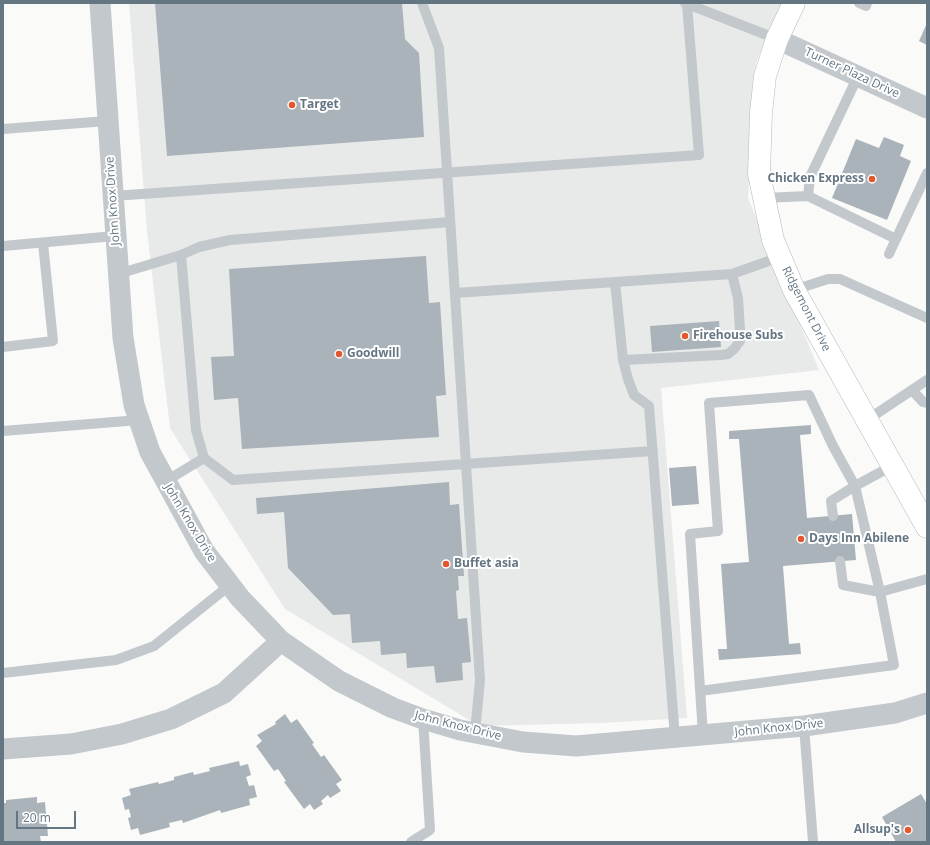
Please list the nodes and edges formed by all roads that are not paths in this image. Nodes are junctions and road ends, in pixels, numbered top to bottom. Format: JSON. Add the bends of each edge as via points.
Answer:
{"nodes":[{"id":1,"x":100,"y":3,"type":"edge"},
{"id":2,"x":422,"y":3,"type":"edge"},
{"id":3,"x":794,"y":3,"type":"edge"},
{"id":4,"x":859,"y":3,"type":"edge"},
{"id":5,"x":867,"y":3,"type":"edge"},
{"id":6,"x":686,"y":4,"type":"edge"},
{"id":7,"x":777,"y":39,"type":"junction"},
{"id":8,"x":858,"y":76,"type":"junction"},
{"id":9,"x":927,"y":108,"type":"edge"},
{"id":10,"x":107,"y":121,"type":"junction"},
{"id":11,"x":3,"y":129,"type":"edge"},
{"id":12,"x":927,"y":173,"type":"edge"},
{"id":13,"x":447,"y":174,"type":"junction"},
{"id":14,"x":112,"y":196,"type":"junction"},
{"id":15,"x":808,"y":196,"type":"junction"},
{"id":16,"x":764,"y":198,"type":"junction"},
{"id":17,"x":450,"y":222,"type":"junction"},
{"id":18,"x":115,"y":236,"type":"junction"},
{"id":19,"x":896,"y":239,"type":"junction"},
{"id":20,"x":43,"y":243,"type":"junction"},
{"id":21,"x":3,"y":246,"type":"edge"},
{"id":22,"x":889,"y":254,"type":"dead end"},
{"id":23,"x":181,"y":255,"type":"junction"},
{"id":24,"x":780,"y":257,"type":"junction"},
{"id":25,"x":118,"y":274,"type":"junction"},
{"id":26,"x":732,"y":274,"type":"junction"},
{"id":27,"x":615,"y":282,"type":"junction"},
{"id":28,"x":794,"y":290,"type":"junction"},
{"id":29,"x":455,"y":293,"type":"junction"},
{"id":30,"x":927,"y":318,"type":"edge"},
{"id":31,"x":3,"y":347,"type":"edge"},
{"id":32,"x":623,"y":360,"type":"junction"},
{"id":33,"x":927,"y":380,"type":"edge"},
{"id":34,"x":912,"y":390,"type":"junction"},
{"id":35,"x":927,"y":403,"type":"edge"},
{"id":36,"x":139,"y":420,"type":"junction"},
{"id":37,"x":867,"y":420,"type":"junction"},
{"id":38,"x":3,"y":432,"type":"edge"},
{"id":39,"x":653,"y":451,"type":"junction"},
{"id":40,"x":204,"y":458,"type":"junction"},
{"id":41,"x":466,"y":464,"type":"junction"},
{"id":42,"x":892,"y":466,"type":"junction"},
{"id":43,"x":166,"y":481,"type":"junction"},
{"id":44,"x":855,"y":486,"type":"junction"},
{"id":45,"x":833,"y":516,"type":"dead end"},
{"id":46,"x":927,"y":527,"type":"edge"},
{"id":47,"x":840,"y":561,"type":"dead end"},
{"id":48,"x":927,"y":579,"type":"edge"},
{"id":49,"x":230,"y":585,"type":"junction"},
{"id":50,"x":880,"y":592,"type":"junction"},
{"id":51,"x":281,"y":641,"type":"junction"},
{"id":52,"x":3,"y":673,"type":"edge"},
{"id":53,"x":700,"y":691,"type":"junction"},
{"id":54,"x":927,"y":703,"type":"edge"},
{"id":55,"x":423,"y":719,"type":"junction"},
{"id":56,"x":804,"y":726,"type":"junction"},
{"id":57,"x":474,"y":732,"type":"junction"},
{"id":58,"x":703,"y":735,"type":"junction"},
{"id":59,"x":674,"y":738,"type":"junction"},
{"id":60,"x":3,"y":749,"type":"edge"},
{"id":61,"x":411,"y":842,"type":"edge"},
{"id":62,"x":813,"y":842,"type":"edge"}],
"edges":[{"from":1,"to":10,"type":"street","name":"John Knox Drive"},
{"from":2,"to":13,"type":"lane","via":[[439,48]]},
{"from":3,"to":7,"type":"street","name":"Ridgemont Drive"},
{"from":4,"to":5,"type":"lane","via":[[866,6]]},
{"from":6,"to":7,"type":"lane"},
{"from":6,"to":13,"type":"lane","via":[[700,155]]},
{"from":7,"to":8,"type":"street","name":"Turner Plaza Drive"},
{"from":7,"to":16,"type":"street","name":"Ridgemont Drive","via":[[764,76],[759,174]]},
{"from":8,"to":9,"type":"street","name":"Turner Plaza Drive"},
{"from":8,"to":15,"type":"lane","via":[[810,177]]},
{"from":10,"to":11,"type":"lane"},
{"from":10,"to":14,"type":"street","name":"John Knox Drive"},
{"from":12,"to":19,"type":"lane"},
{"from":13,"to":14,"type":"lane"},
{"from":13,"to":17,"type":"lane"},
{"from":14,"to":18,"type":"street","name":"John Knox Drive"},
{"from":15,"to":16,"type":"lane"},
{"from":15,"to":19,"type":"lane"},
{"from":16,"to":24,"type":"street","name":"Ridgemont Drive","via":[[773,240]]},
{"from":17,"to":23,"type":"lane","via":[[230,240],[199,247]]},
{"from":17,"to":29,"type":"lane"},
{"from":18,"to":20,"type":"lane"},
{"from":18,"to":25,"type":"street","name":"John Knox Drive"},
{"from":19,"to":22,"type":"lane"},
{"from":20,"to":21,"type":"lane"},
{"from":20,"to":31,"type":"lane","via":[[53,341]]},
{"from":23,"to":25,"type":"lane"},
{"from":23,"to":40,"type":"lane","via":[[196,430]]},
{"from":24,"to":26,"type":"lane"},
{"from":24,"to":28,"type":"street","name":"Ridgemont Drive"},
{"from":25,"to":36,"type":"street","name":"John Knox Drive","via":[[123,338],[134,405]]},
{"from":26,"to":27,"type":"lane"},
{"from":26,"to":32,"type":"lane","via":[[738,298],[740,341],[728,354]]},
{"from":27,"to":29,"type":"lane"},
{"from":27,"to":32,"type":"lane"},
{"from":28,"to":30,"type":"lane","via":[[828,279],[840,279]]},
{"from":28,"to":37,"type":"street","name":"Ridgemont Drive"},
{"from":29,"to":41,"type":"lane"},
{"from":32,"to":39,"type":"lane","via":[[634,395],[650,406]]},
{"from":33,"to":34,"type":"lane"},
{"from":34,"to":35,"type":"lane"},
{"from":34,"to":37,"type":"lane"},
{"from":36,"to":38,"type":"lane"},
{"from":36,"to":43,"type":"street","name":"John Knox Drive","via":[[150,452]]},
{"from":37,"to":42,"type":"street","name":"Ridgemont Drive"},
{"from":39,"to":41,"type":"lane"},
{"from":39,"to":59,"type":"lane"},
{"from":40,"to":41,"type":"lane","via":[[233,480]]},
{"from":40,"to":43,"type":"lane"},
{"from":41,"to":57,"type":"lane","via":[[480,680]]},
{"from":42,"to":44,"type":"lane"},
{"from":42,"to":46,"type":"street","name":"Ridgemont Drive"},
{"from":43,"to":49,"type":"street","name":"John Knox Drive","via":[[204,551]]},
{"from":44,"to":45,"type":"lane","via":[[831,501]]},
{"from":44,"to":50,"type":"lane"},
{"from":44,"to":53,"type":"lane","via":[[809,395],[709,403],[718,531],[690,534]]},
{"from":47,"to":50,"type":"lane","via":[[843,585]]},
{"from":48,"to":50,"type":"lane"},
{"from":49,"to":51,"type":"street","name":"John Knox Drive"},
{"from":49,"to":52,"type":"lane","via":[[154,646],[116,660]]},
{"from":50,"to":53,"type":"lane","via":[[894,665]]},
{"from":51,"to":55,"type":"street","name":"John Knox Drive","via":[[339,681],[392,708]]},
{"from":51,"to":60,"type":"street","via":[[224,693],[171,719],[122,734],[71,744]]},
{"from":53,"to":58,"type":"lane"},
{"from":54,"to":56,"type":"street","name":"John Knox Drive","via":[[894,713]]},
{"from":55,"to":57,"type":"street","name":"John Knox Drive"},
{"from":55,"to":61,"type":"lane","via":[[430,830]]},
{"from":56,"to":58,"type":"street","name":"John Knox Drive"},
{"from":56,"to":62,"type":"lane"},
{"from":57,"to":59,"type":"street","name":"John Knox Drive","via":[[523,742],[576,746]]},
{"from":58,"to":59,"type":"street","name":"John Knox Drive"}]}
